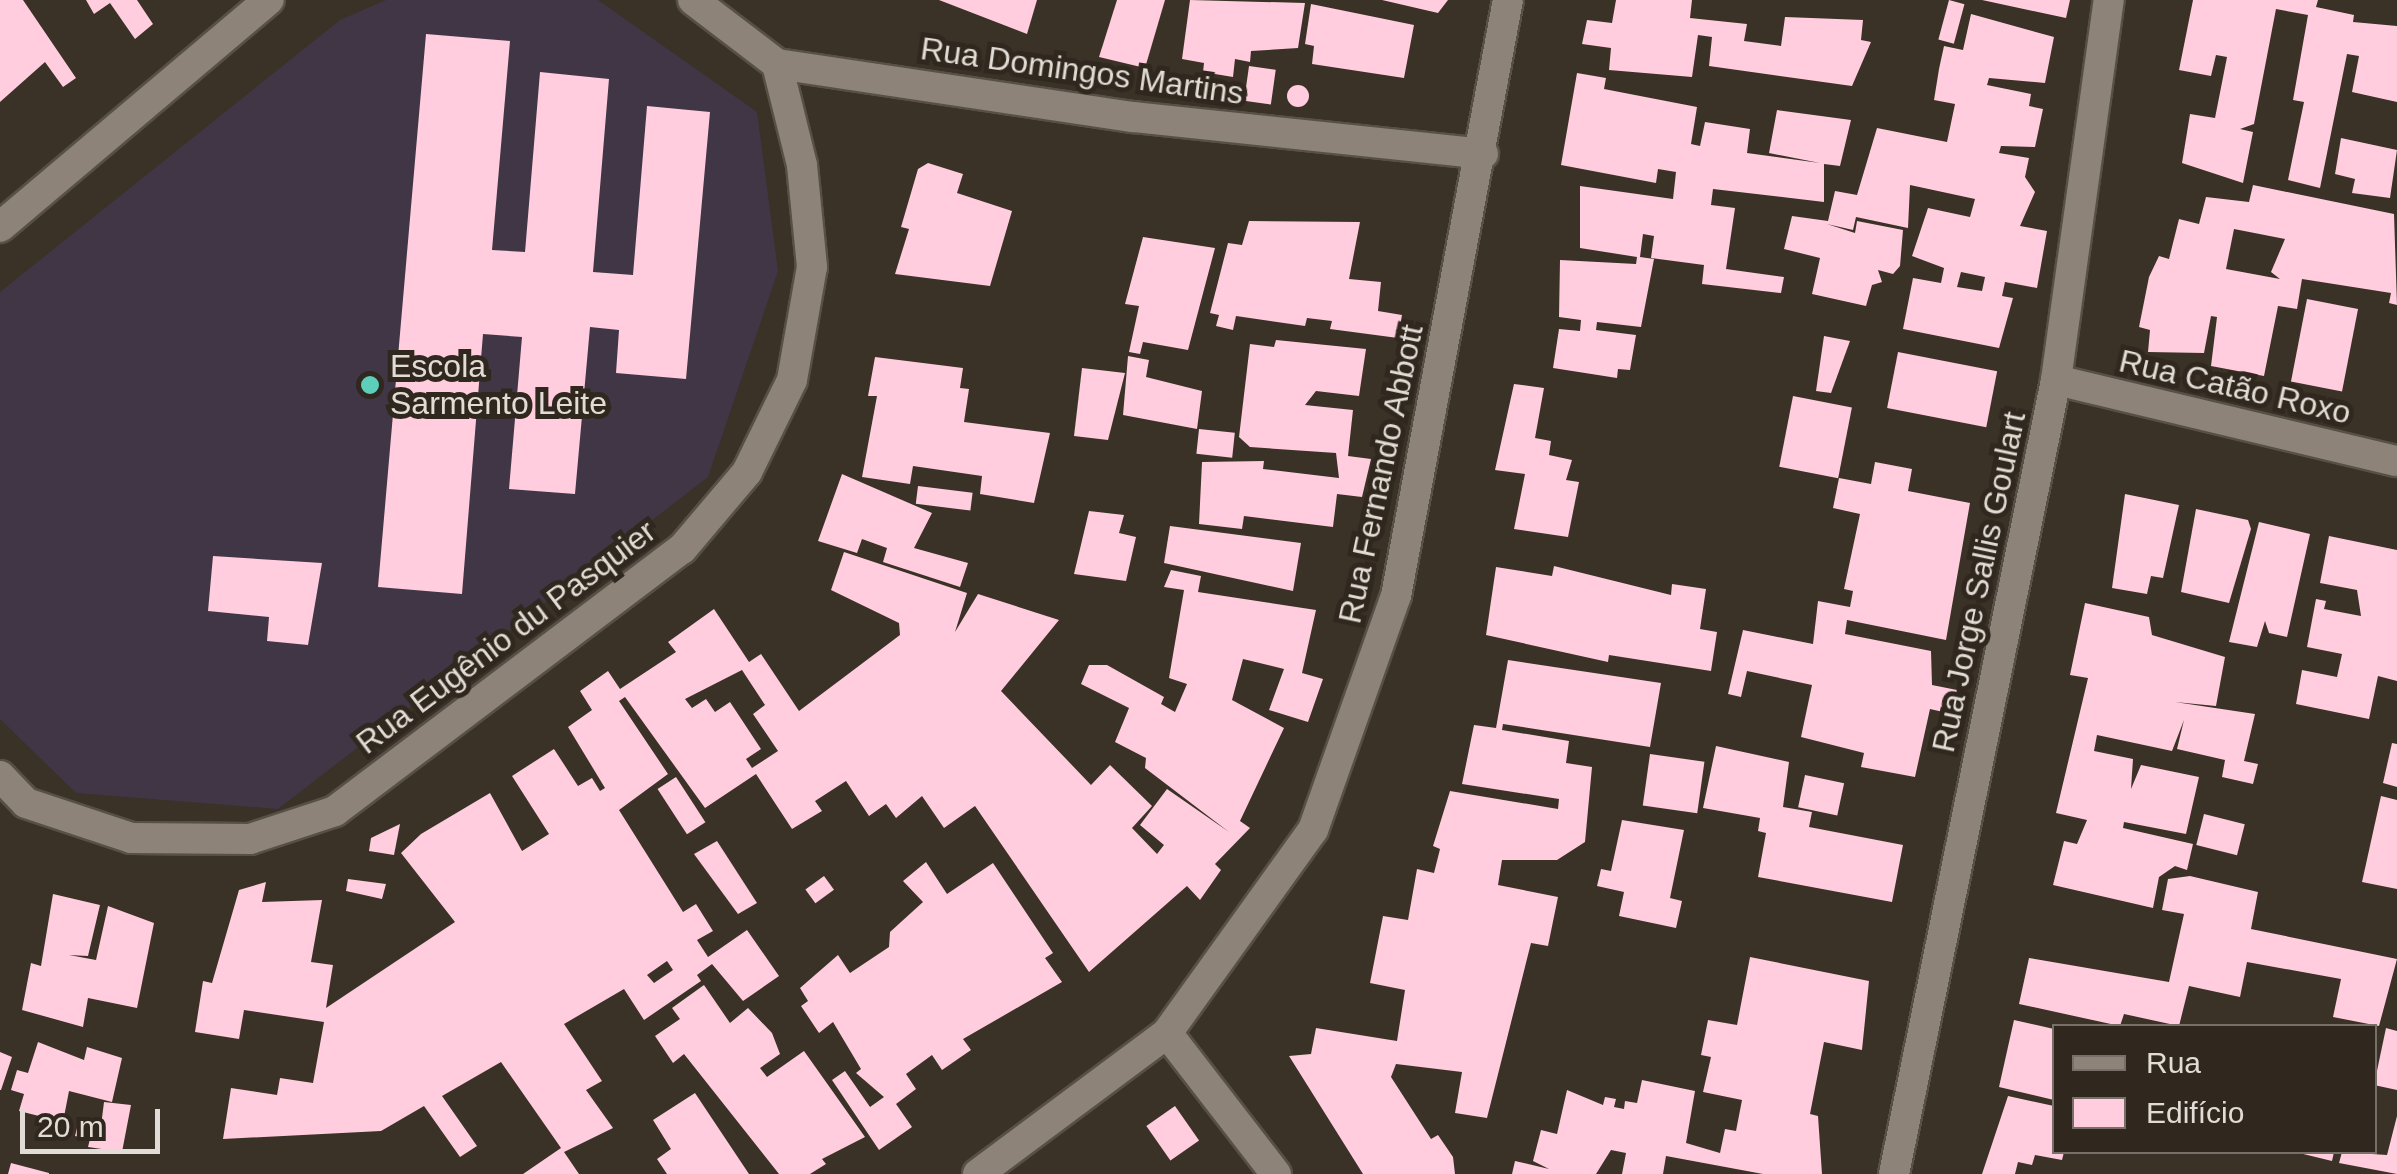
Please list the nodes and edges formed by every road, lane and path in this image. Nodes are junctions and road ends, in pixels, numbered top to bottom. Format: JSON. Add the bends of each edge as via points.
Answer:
{"nodes":[{"id":1,"x":269,"y":0,"type":"edge"},
{"id":2,"x":693,"y":0,"type":"edge"},
{"id":3,"x":1508,"y":0,"type":"edge"},
{"id":4,"x":2109,"y":0,"type":"edge"},
{"id":5,"x":777,"y":64,"type":"junction"},
{"id":6,"x":1482,"y":154,"type":"junction"},
{"id":7,"x":0,"y":226,"type":"edge"},
{"id":8,"x":2056,"y":380,"type":"junction"},
{"id":9,"x":2397,"y":461,"type":"edge"},
{"id":10,"x":0,"y":776,"type":"edge"},
{"id":11,"x":1167,"y":1033,"type":"junction"},
{"id":12,"x":978,"y":1174,"type":"edge"},
{"id":13,"x":1276,"y":1174,"type":"edge"},
{"id":14,"x":1894,"y":1174,"type":"edge"}],
"edges":[{"from":1,"to":7,"type":"street"},
{"from":2,"to":5,"type":"street","name":"Rua Domingos Martins"},
{"from":3,"to":6,"type":"street","name":"Rua Fernando Abbott"},
{"from":4,"to":8,"type":"street","name":"Rua Jorge Sallis Goulart"},
{"from":5,"to":6,"type":"street","name":"Rua Domingos Martins","via":[[1132,117]]},
{"from":5,"to":10,"type":"street","name":"Rua Eugênio du Pasquier","via":[[802,164],[812,267],[792,380],[747,472],[682,549],[335,810],[250,838],[131,838],[26,802]]},
{"from":6,"to":11,"type":"street","name":"Rua Fernando Abbott","via":[[1396,596],[1320,812]]},
{"from":8,"to":9,"type":"street","name":"Rua Catão Roxo"},
{"from":8,"to":14,"type":"street","name":"Rua Jorge Sallis Goulart"},
{"from":11,"to":12,"type":"street","name":"Rua Fernando Abbott"},
{"from":11,"to":13,"type":"street"}]}
